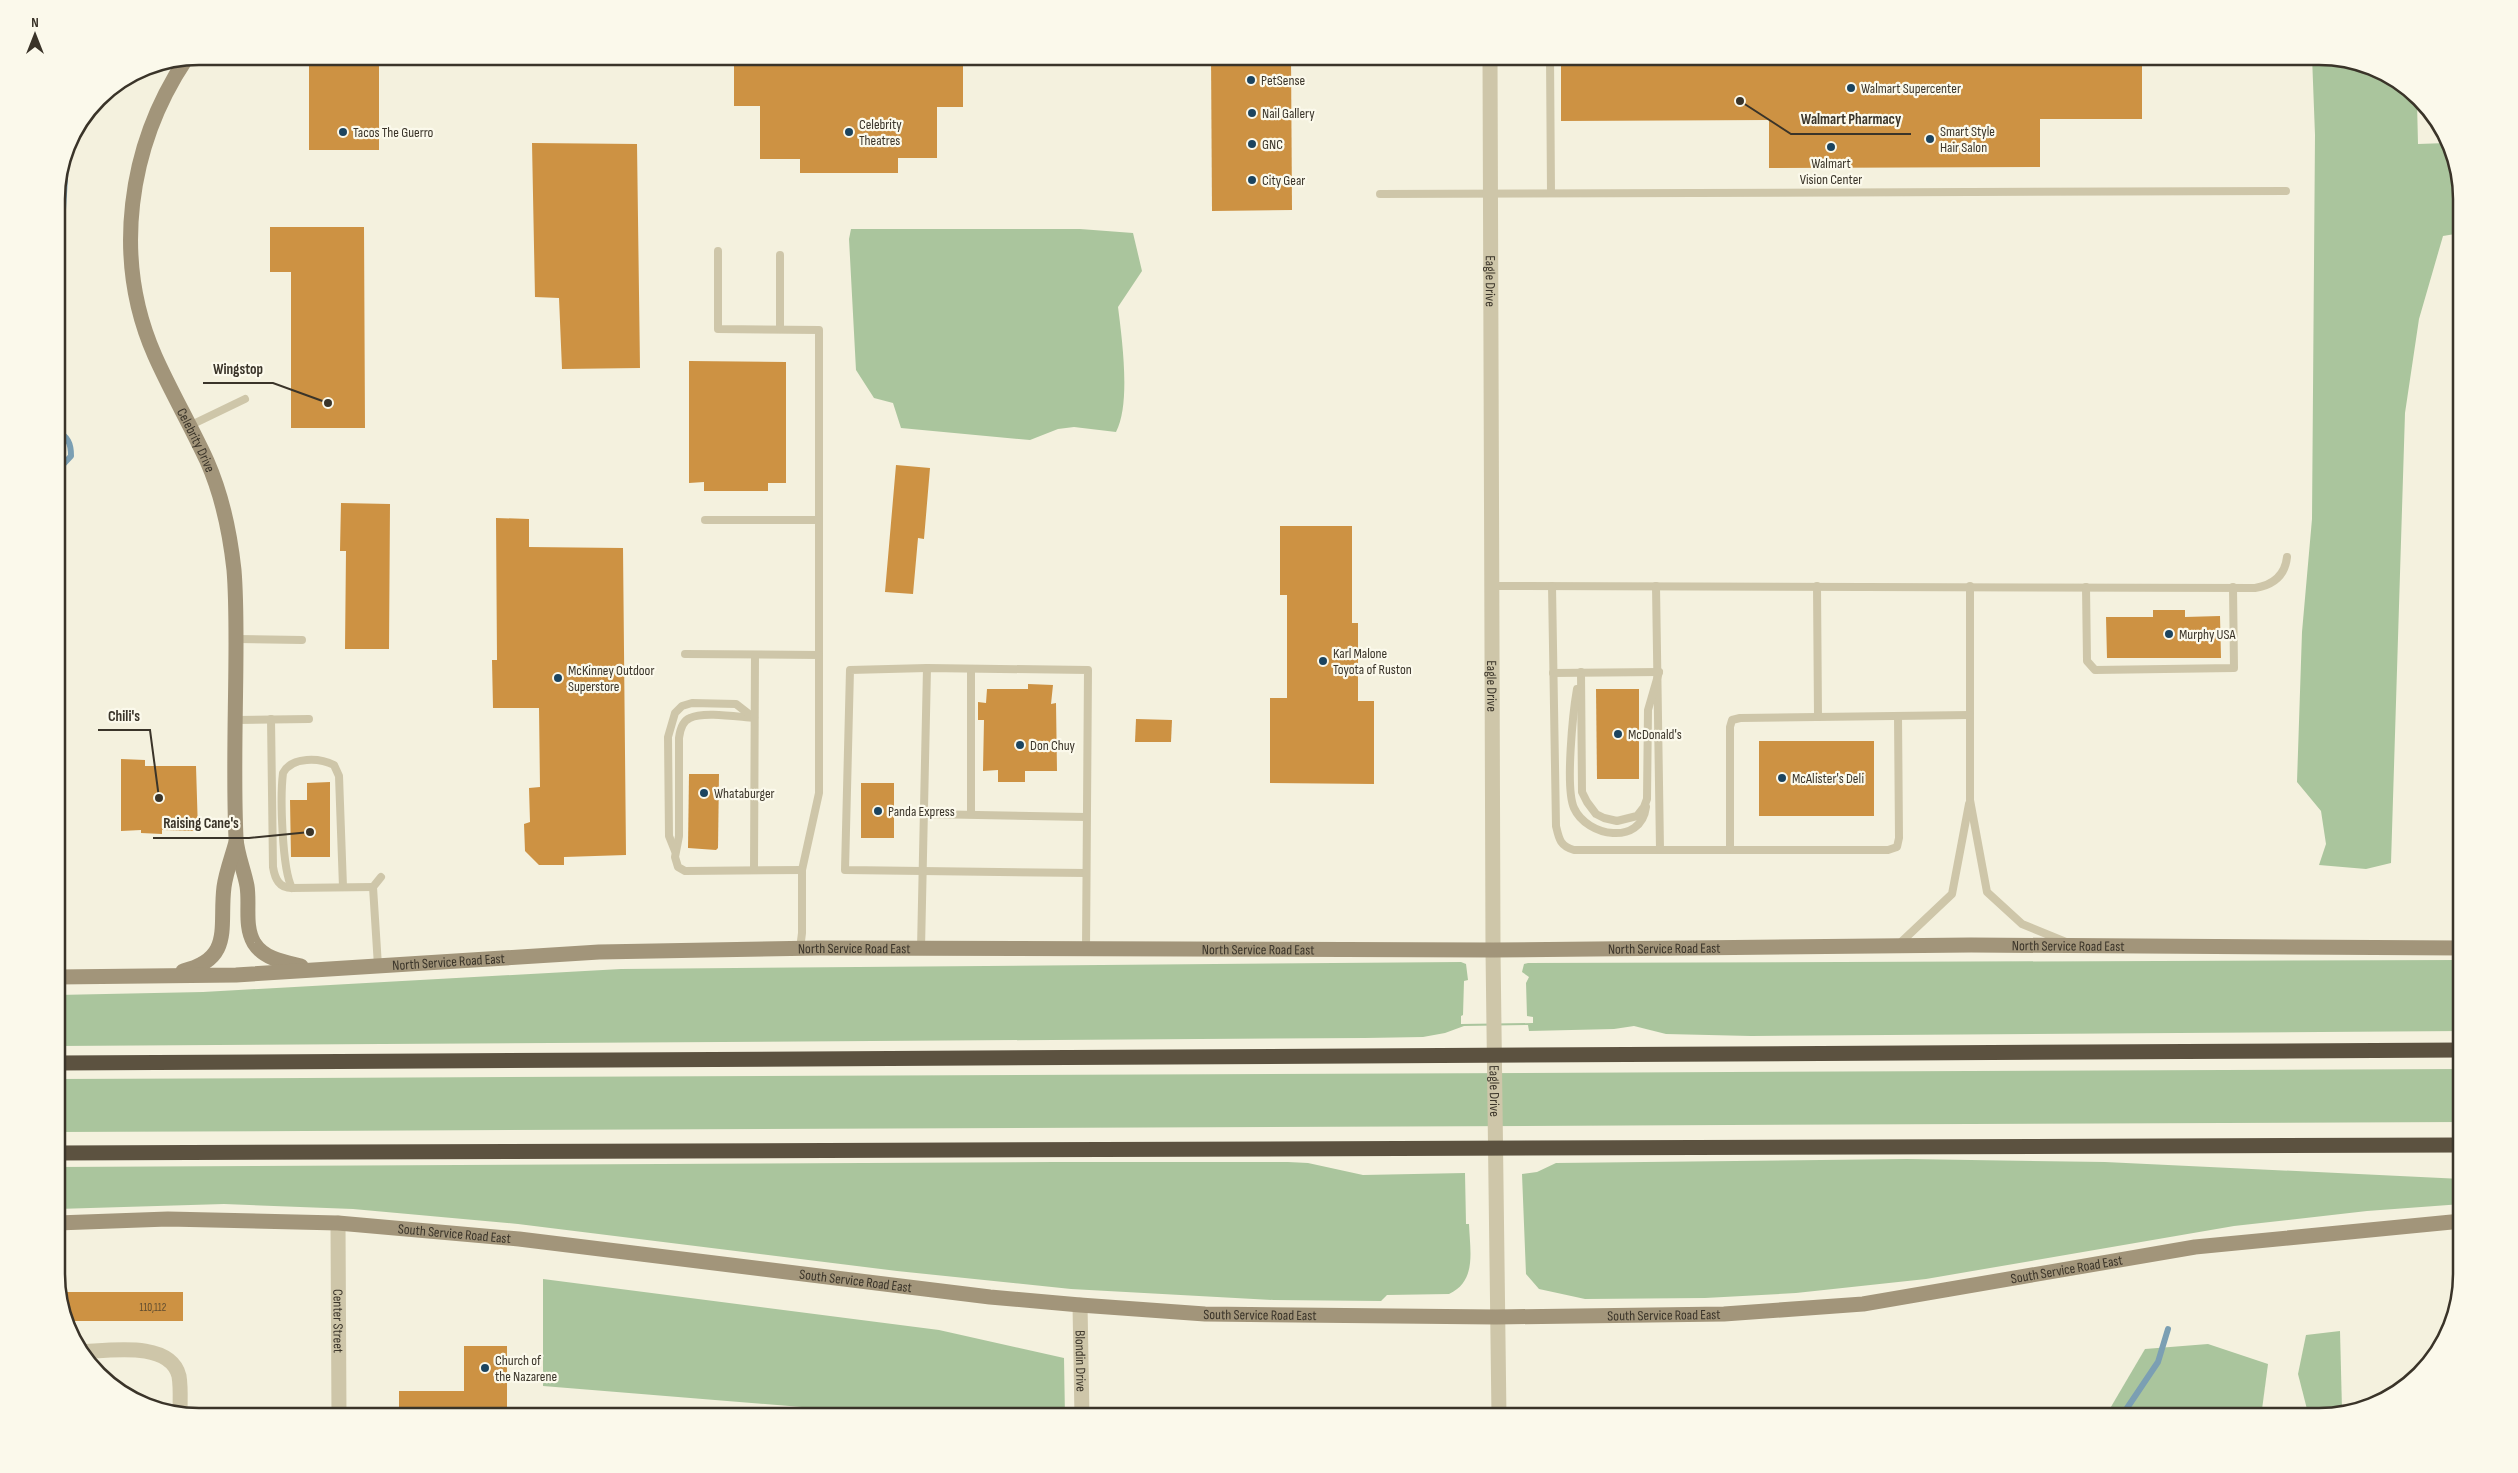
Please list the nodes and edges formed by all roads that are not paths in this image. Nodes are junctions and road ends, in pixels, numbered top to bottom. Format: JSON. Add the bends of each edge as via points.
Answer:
{"nodes":[{"id":1,"x":1490,"y":65,"type":"edge"},
{"id":2,"x":1550,"y":65,"type":"edge"},
{"id":3,"x":181,"y":66,"type":"edge"},
{"id":4,"x":2286,"y":191,"type":"dead end"},
{"id":5,"x":1490,"y":193,"type":"junction"},
{"id":6,"x":1551,"y":193,"type":"junction"},
{"id":7,"x":1380,"y":194,"type":"dead end"},
{"id":8,"x":718,"y":250,"type":"dead end"},
{"id":9,"x":780,"y":255,"type":"dead end"},
{"id":10,"x":780,"y":329,"type":"junction"},
{"id":11,"x":245,"y":399,"type":"dead end"},
{"id":12,"x":189,"y":426,"type":"junction"},
{"id":13,"x":705,"y":520,"type":"dead end"},
{"id":14,"x":820,"y":520,"type":"junction"},
{"id":15,"x":2287,"y":557,"type":"dead end"},
{"id":16,"x":1492,"y":586,"type":"junction"},
{"id":17,"x":1552,"y":586,"type":"junction"},
{"id":18,"x":1656,"y":586,"type":"junction"},
{"id":19,"x":1817,"y":586,"type":"junction"},
{"id":20,"x":1970,"y":586,"type":"junction"},
{"id":21,"x":2086,"y":587,"type":"junction"},
{"id":22,"x":2233,"y":587,"type":"junction"},
{"id":23,"x":236,"y":639,"type":"junction"},
{"id":24,"x":302,"y":640,"type":"dead end"},
{"id":25,"x":685,"y":654,"type":"dead end"},
{"id":26,"x":755,"y":655,"type":"junction"},
{"id":27,"x":819,"y":655,"type":"junction"},
{"id":28,"x":927,"y":668,"type":"junction"},
{"id":29,"x":971,"y":668,"type":"junction"},
{"id":30,"x":1580,"y":672,"type":"junction"},
{"id":31,"x":1659,"y":672,"type":"junction"},
{"id":32,"x":1553,"y":673,"type":"junction"},
{"id":33,"x":1898,"y":716,"type":"junction"},
{"id":34,"x":1970,"y":716,"type":"junction"},
{"id":35,"x":1818,"y":717,"type":"junction"},
{"id":36,"x":754,"y":718,"type":"junction"},
{"id":37,"x":271,"y":719,"type":"junction"},
{"id":38,"x":309,"y":719,"type":"dead end"},
{"id":39,"x":236,"y":720,"type":"junction"},
{"id":40,"x":1647,"y":799,"type":"junction"},
{"id":41,"x":1970,"y":800,"type":"junction"},
{"id":42,"x":924,"y":814,"type":"junction"},
{"id":43,"x":970,"y":814,"type":"junction"},
{"id":44,"x":1086,"y":817,"type":"junction"},
{"id":45,"x":236,"y":841,"type":"junction"},
{"id":46,"x":1660,"y":849,"type":"junction"},
{"id":47,"x":1730,"y":849,"type":"junction"},
{"id":48,"x":675,"y":851,"type":"junction"},
{"id":49,"x":754,"y":870,"type":"junction"},
{"id":50,"x":802,"y":870,"type":"junction"},
{"id":51,"x":923,"y":871,"type":"junction"},
{"id":52,"x":1086,"y":873,"type":"junction"},
{"id":53,"x":381,"y":877,"type":"dead end"},
{"id":54,"x":343,"y":887,"type":"junction"},
{"id":55,"x":374,"y":887,"type":"junction"},
{"id":56,"x":292,"y":888,"type":"junction"},
{"id":57,"x":1897,"y":946,"type":"junction"},
{"id":58,"x":2075,"y":946,"type":"junction"},
{"id":59,"x":2453,"y":948,"type":"edge"},
{"id":60,"x":800,"y":949,"type":"junction"},
{"id":61,"x":921,"y":949,"type":"junction"},
{"id":62,"x":1086,"y":949,"type":"junction"},
{"id":63,"x":1493,"y":950,"type":"junction"},
{"id":64,"x":378,"y":966,"type":"junction"},
{"id":65,"x":322,"y":969,"type":"junction"},
{"id":66,"x":160,"y":976,"type":"junction"},
{"id":67,"x":65,"y":977,"type":"edge"},
{"id":68,"x":2453,"y":1050,"type":"edge"},
{"id":69,"x":65,"y":1063,"type":"edge"},
{"id":70,"x":2453,"y":1145,"type":"edge"},
{"id":71,"x":2408,"y":1146,"type":"junction"},
{"id":72,"x":2453,"y":1150,"type":"edge"},
{"id":73,"x":65,"y":1152,"type":"edge"},
{"id":74,"x":2453,"y":1222,"type":"edge"},
{"id":75,"x":65,"y":1223,"type":"edge"},
{"id":76,"x":338,"y":1223,"type":"junction"},
{"id":77,"x":1080,"y":1305,"type":"junction"},
{"id":78,"x":1496,"y":1317,"type":"junction"},
{"id":79,"x":91,"y":1352,"type":"edge"},
{"id":80,"x":180,"y":1406,"type":"edge"},
{"id":81,"x":339,"y":1408,"type":"edge"},
{"id":82,"x":1082,"y":1408,"type":"edge"},
{"id":83,"x":1499,"y":1408,"type":"edge"}],
"edges":[{"from":1,"to":5,"type":"street","name":"Eagle Drive"},
{"from":2,"to":6,"type":"lane"},
{"from":3,"to":12,"type":"main road","name":"Celebrity Drive","via":[[172,80],[142,152],[130,223],[133,277],[144,327]]},
{"from":4,"to":6,"type":"lane"},
{"from":5,"to":6,"type":"lane"},
{"from":5,"to":7,"type":"lane"},
{"from":5,"to":16,"type":"street","name":"Eagle Drive"},
{"from":8,"to":10,"type":"lane","via":[[718,328]]},
{"from":9,"to":10,"type":"lane"},
{"from":10,"to":14,"type":"lane","via":[[819,330]]},
{"from":11,"to":12,"type":"lane"},
{"from":12,"to":23,"type":"main road","name":"Celebrity Drive","via":[[221,499],[229,535],[234,571]]},
{"from":13,"to":14,"type":"lane"},
{"from":14,"to":27,"type":"lane"},
{"from":15,"to":22,"type":"lane","via":[[2285,570],[2274,582],[2256,588]]},
{"from":16,"to":17,"type":"lane"},
{"from":16,"to":63,"type":"street","name":"Eagle Drive"},
{"from":17,"to":18,"type":"lane"},
{"from":17,"to":32,"type":"lane"},
{"from":18,"to":19,"type":"lane"},
{"from":18,"to":31,"type":"lane"},
{"from":19,"to":20,"type":"lane"},
{"from":19,"to":35,"type":"lane"},
{"from":20,"to":21,"type":"lane"},
{"from":20,"to":34,"type":"lane"},
{"from":21,"to":22,"type":"lane"},
{"from":21,"to":22,"type":"lane","via":[[2087,661],[2095,670],[2234,668]]},
{"from":23,"to":24,"type":"lane"},
{"from":23,"to":39,"type":"main road","name":"Celebrity Drive"},
{"from":25,"to":26,"type":"lane"},
{"from":26,"to":27,"type":"lane"},
{"from":26,"to":36,"type":"lane"},
{"from":27,"to":50,"type":"lane","via":[[819,793]]},
{"from":28,"to":29,"type":"lane"},
{"from":28,"to":42,"type":"lane"},
{"from":28,"to":51,"type":"lane","via":[[850,670],[845,870]]},
{"from":29,"to":43,"type":"lane"},
{"from":29,"to":44,"type":"lane","via":[[1088,670]]},
{"from":30,"to":31,"type":"lane"},
{"from":30,"to":32,"type":"lane"},
{"from":30,"to":40,"type":"lane","via":[[1582,792],[1587,802],[1596,814],[1617,821],[1637,816]]},
{"from":30,"to":40,"type":"lane","via":[[1572,718],[1572,794],[1576,810],[1599,830],[1624,833],[1640,823]]},
{"from":31,"to":40,"type":"lane","via":[[1648,710]]},
{"from":31,"to":46,"type":"lane"},
{"from":32,"to":46,"type":"lane","via":[[1559,840],[1564,847],[1574,850]]},
{"from":33,"to":34,"type":"lane"},
{"from":33,"to":35,"type":"lane"},
{"from":33,"to":47,"type":"lane","via":[[1896,846],[1888,850]]},
{"from":34,"to":41,"type":"lane"},
{"from":35,"to":47,"type":"lane","via":[[1732,720]]},
{"from":36,"to":48,"type":"lane","via":[[697,715],[681,726],[679,836]]},
{"from":36,"to":48,"type":"lane","via":[[736,704],[692,702],[675,713],[668,737],[669,836]]},
{"from":36,"to":49,"type":"lane"},
{"from":37,"to":38,"type":"lane"},
{"from":37,"to":39,"type":"lane"},
{"from":37,"to":56,"type":"lane","via":[[273,871],[280,884]]},
{"from":39,"to":45,"type":"main road","name":"Celebrity Drive"},
{"from":41,"to":57,"type":"lane","via":[[1952,894]]},
{"from":41,"to":58,"type":"lane","via":[[1987,892],[2022,924]]},
{"from":42,"to":43,"type":"lane"},
{"from":42,"to":51,"type":"lane"},
{"from":43,"to":44,"type":"lane"},
{"from":44,"to":52,"type":"lane"},
{"from":45,"to":65,"type":"main road","via":[[248,888],[248,919],[254,943],[268,956]]},
{"from":45,"to":66,"type":"main road","via":[[224,888],[223,930],[217,950],[204,964]]},
{"from":46,"to":47,"type":"lane"},
{"from":48,"to":49,"type":"lane","via":[[678,867],[692,871]]},
{"from":49,"to":50,"type":"lane"},
{"from":50,"to":60,"type":"lane"},
{"from":51,"to":52,"type":"lane"},
{"from":51,"to":61,"type":"lane"},
{"from":52,"to":62,"type":"lane"},
{"from":53,"to":55,"type":"lane"},
{"from":54,"to":55,"type":"lane"},
{"from":54,"to":56,"type":"lane"},
{"from":54,"to":56,"type":"lane","via":[[339,776],[334,765],[315,760],[294,764],[284,773],[284,858]]},
{"from":55,"to":64,"type":"lane"},
{"from":57,"to":58,"type":"main road","name":"North Service Road East"},
{"from":57,"to":63,"type":"main road","name":"North Service Road East"},
{"from":58,"to":59,"type":"main road","name":"North Service Road East"},
{"from":60,"to":61,"type":"main road","name":"North Service Road East"},
{"from":60,"to":64,"type":"main road","name":"North Service Road East","via":[[599,952]]},
{"from":61,"to":62,"type":"main road","name":"North Service Road East"},
{"from":62,"to":63,"type":"main road","name":"North Service Road East"},
{"from":63,"to":78,"type":"street","name":"Eagle Drive"},
{"from":64,"to":65,"type":"main road","name":"North Service Road East"},
{"from":65,"to":66,"type":"main road","name":"North Service Road East"},
{"from":66,"to":67,"type":"main road","name":"North Service Road East"},
{"from":68,"to":69,"type":"highway"},
{"from":70,"to":71,"type":"highway"},
{"from":71,"to":72,"type":"highway"},
{"from":71,"to":73,"type":"highway"},
{"from":74,"to":78,"type":"main road","name":"South Service Road East","via":[[2195,1248],[1862,1304],[1724,1314]]},
{"from":75,"to":76,"type":"main road","name":"South Service Road East","via":[[177,1219]]},
{"from":76,"to":77,"type":"main road","name":"South Service Road East","via":[[519,1239],[990,1297]]},
{"from":76,"to":81,"type":"street","name":"Center Street"},
{"from":77,"to":78,"type":"main road","name":"South Service Road East","via":[[1205,1314]]},
{"from":77,"to":82,"type":"street","name":"Blondin Drive"},
{"from":78,"to":83,"type":"street","name":"Eagle Drive"},
{"from":79,"to":80,"type":"street","via":[[146,1351],[166,1358],[178,1376]]}]}
